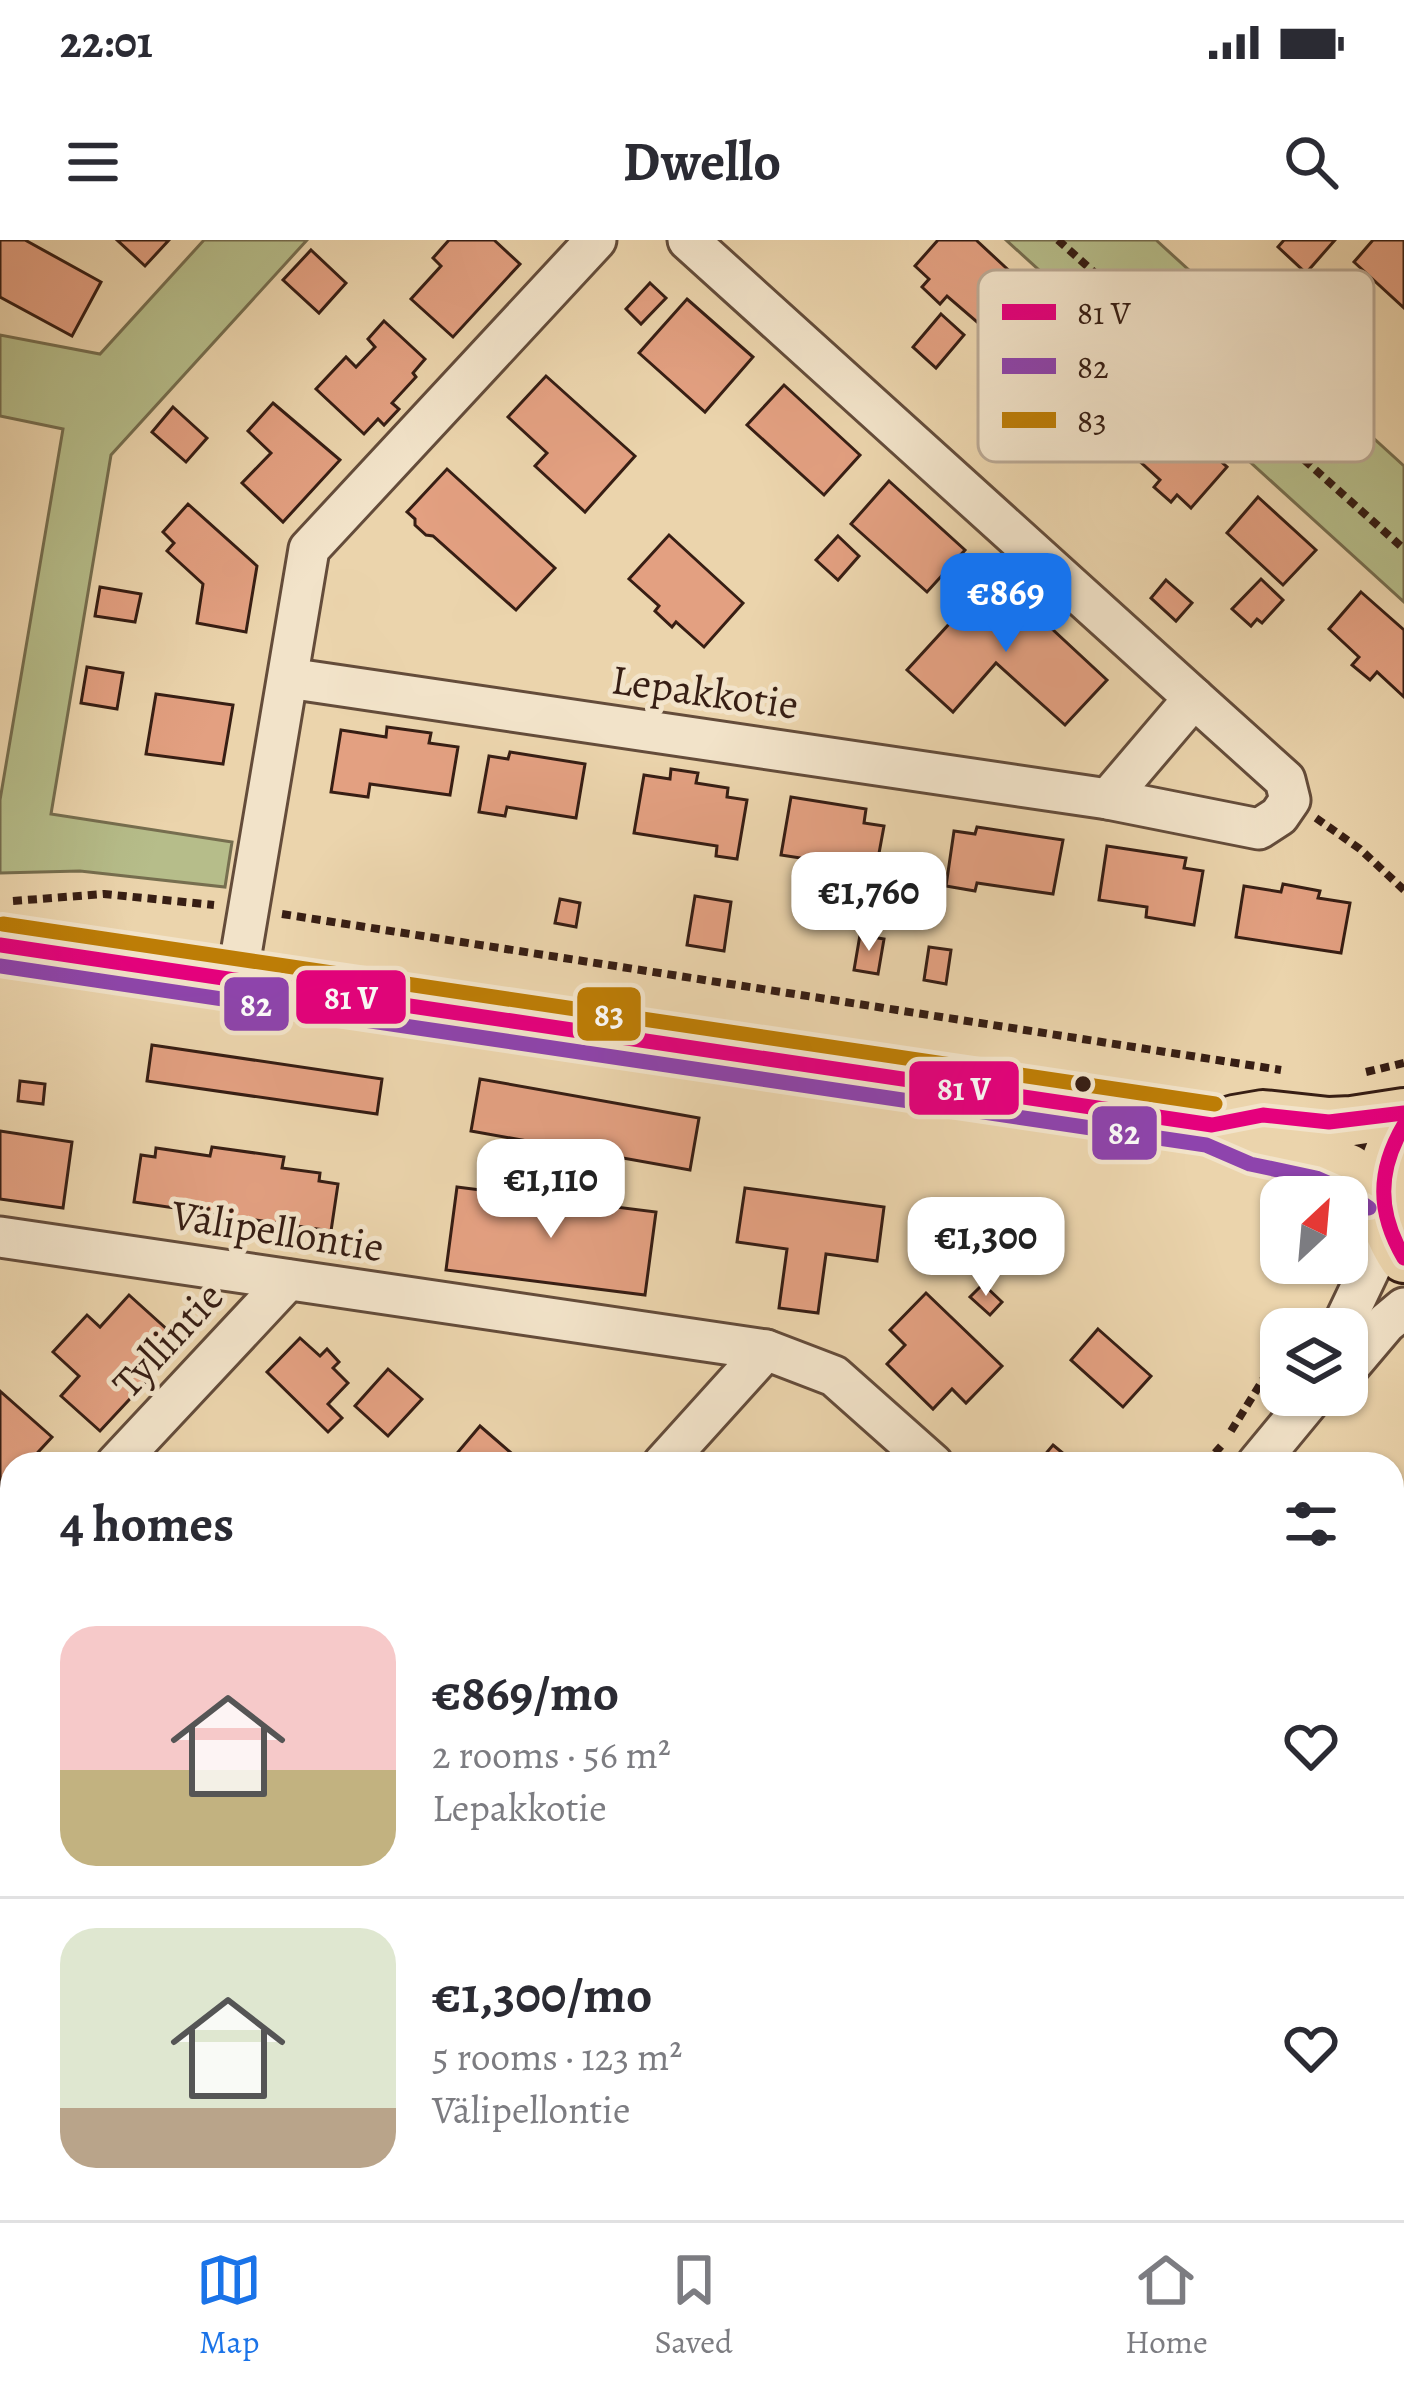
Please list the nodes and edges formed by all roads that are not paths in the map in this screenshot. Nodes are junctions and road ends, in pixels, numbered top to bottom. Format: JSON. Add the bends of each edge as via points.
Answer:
{"nodes":[{"id":1,"x":596,"y":240,"type":"edge"},
{"id":2,"x":688,"y":240,"type":"edge"},
{"id":3,"x":288,"y":678,"type":"junction"},
{"id":4,"x":1194,"y":698,"type":"junction"},
{"id":5,"x":1108,"y":799,"type":"junction"},
{"id":6,"x":0,"y":945,"type":"edge"},
{"id":7,"x":237,"y":978,"type":"junction"},
{"id":8,"x":1404,"y":1113,"type":"edge"},
{"id":9,"x":1212,"y":1125,"type":"junction"},
{"id":10,"x":1404,"y":1125,"type":"edge"},
{"id":11,"x":1390,"y":1223,"type":"edge"},
{"id":12,"x":0,"y":1237,"type":"edge"},
{"id":13,"x":288,"y":1280,"type":"junction"},
{"id":14,"x":1404,"y":1307,"type":"edge"},
{"id":15,"x":1351,"y":1308,"type":"edge"},
{"id":16,"x":1368,"y":1344,"type":"edge"},
{"id":17,"x":766,"y":1351,"type":"junction"},
{"id":18,"x":1297,"y":1416,"type":"edge"},
{"id":19,"x":127,"y":1452,"type":"edge"},
{"id":20,"x":674,"y":1452,"type":"edge"},
{"id":21,"x":920,"y":1452,"type":"edge"},
{"id":22,"x":1267,"y":1452,"type":"edge"}],
"edges":[{"from":1,"to":3,"type":"street","via":[[309,549]]},
{"from":2,"to":4,"type":"street"},
{"from":3,"to":5,"type":"street","name":"Lepakkotie"},
{"from":3,"to":7,"type":"street"},
{"from":4,"to":5,"type":"street"},
{"from":4,"to":5,"type":"street","name":"Lepakkotie","via":[[1285,780],[1290,800],[1279,816],[1259,829]]},
{"from":6,"to":7,"type":"main road"},
{"from":7,"to":9,"type":"main road"},
{"from":8,"to":9,"type":"main road","via":[[1330,1122],[1263,1114]]},
{"from":9,"to":11,"type":"main road","via":[[1349,1169]]},
{"from":10,"to":11,"type":"main road","via":[[1388,1153]]},
{"from":11,"to":15,"type":"street"},
{"from":12,"to":13,"type":"street","name":"Välipellontie"},
{"from":13,"to":17,"type":"street","name":"Välipellontie"},
{"from":13,"to":19,"type":"street","name":"Tyllintie"},
{"from":14,"to":16,"type":"street"},
{"from":17,"to":20,"type":"street"},
{"from":17,"to":21,"type":"street","name":"Välipellontie","via":[[834,1376]]},
{"from":18,"to":22,"type":"street"}]}
